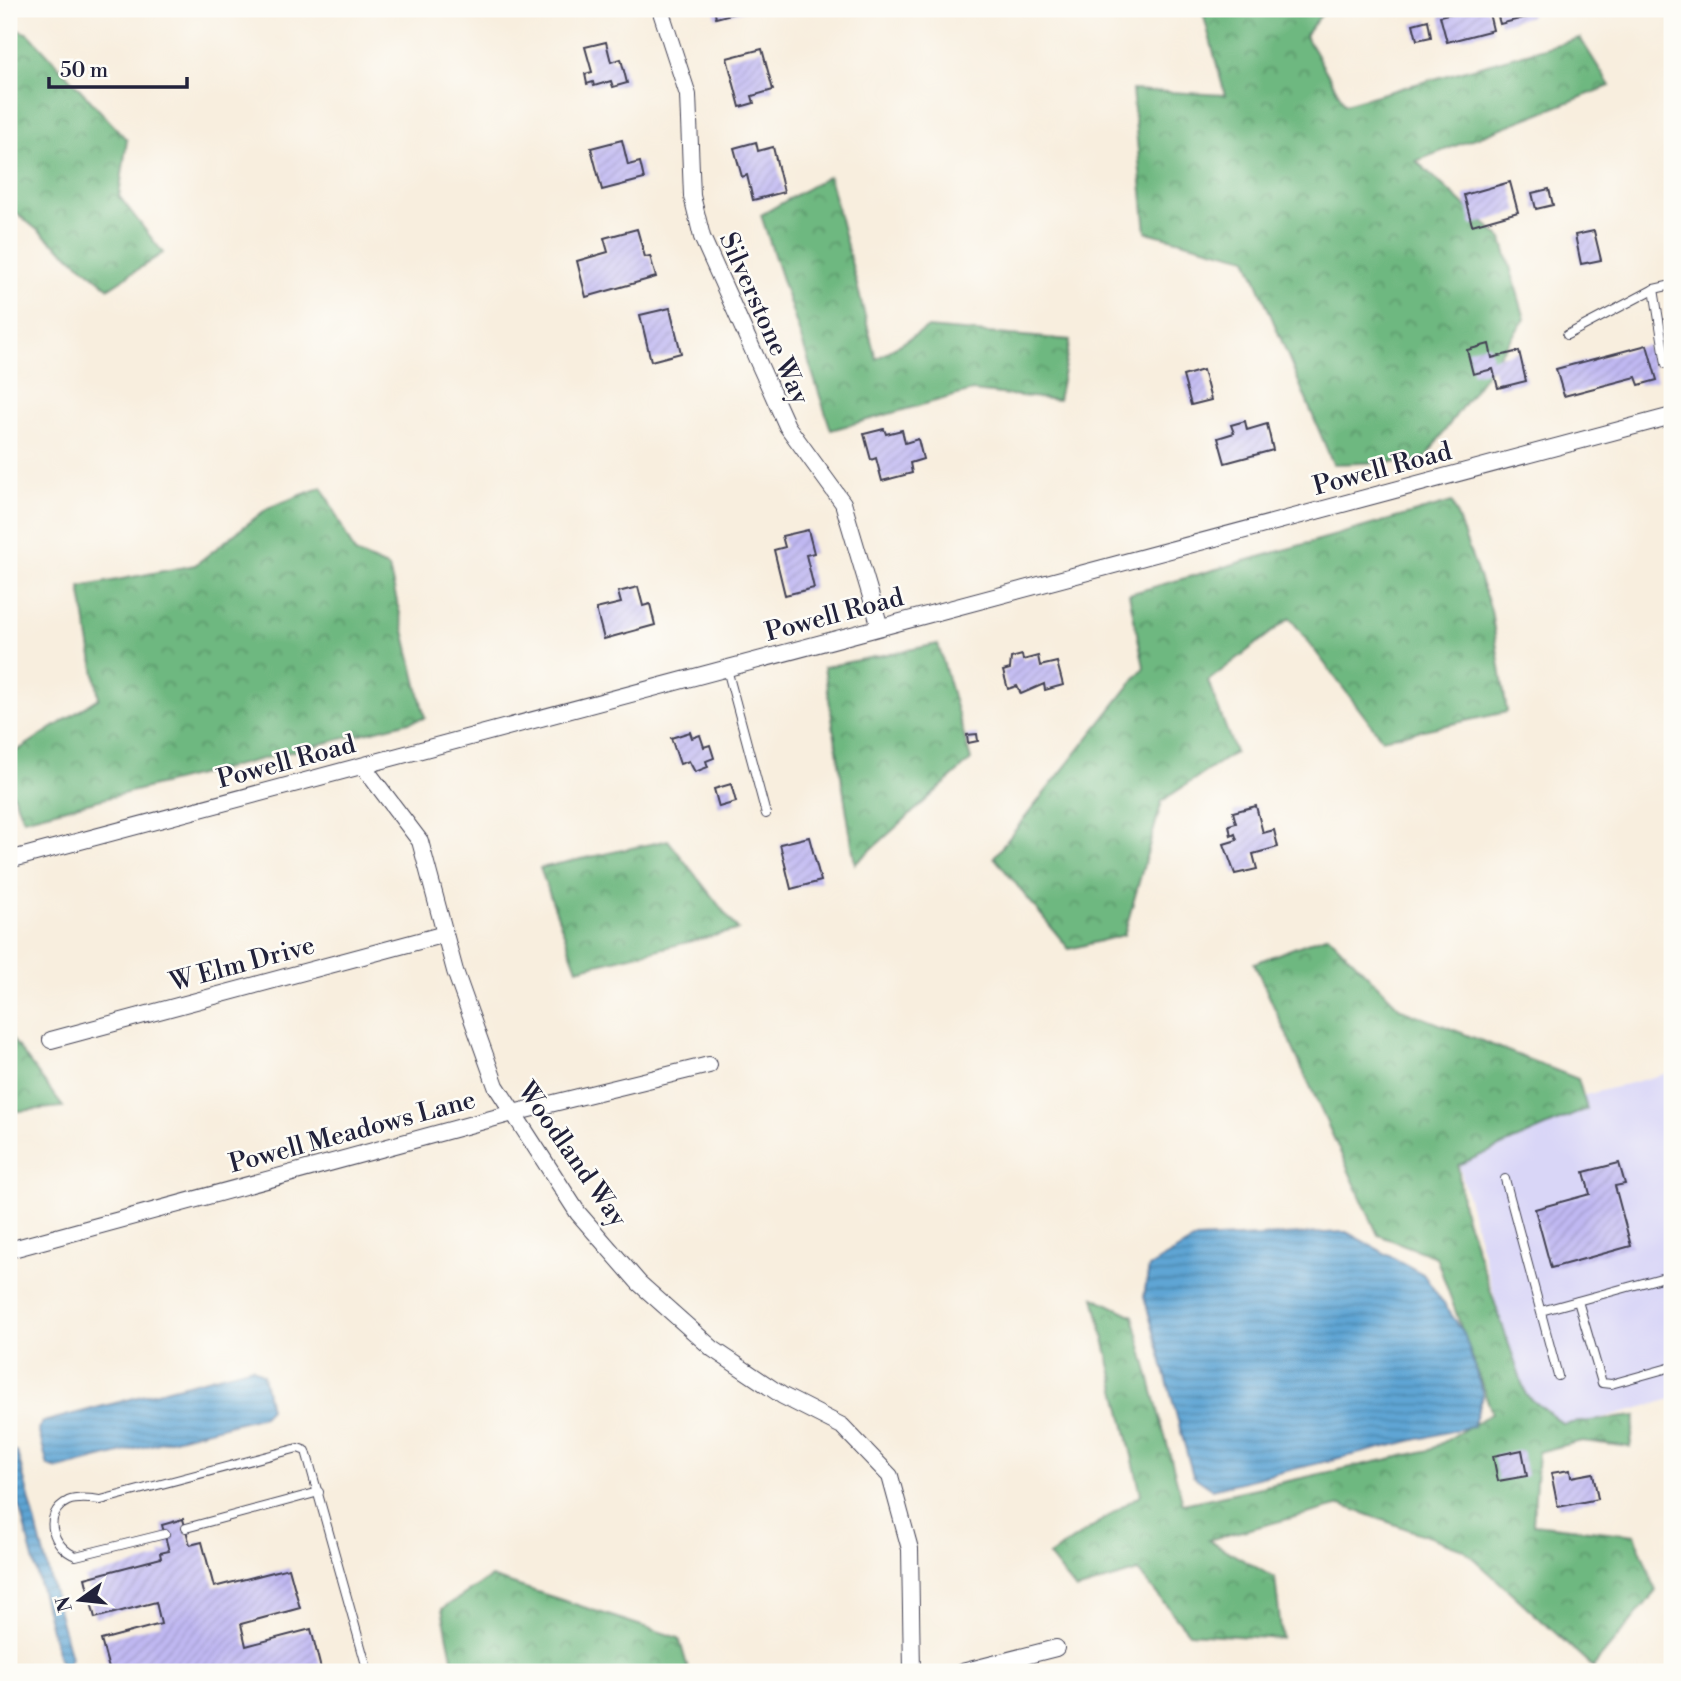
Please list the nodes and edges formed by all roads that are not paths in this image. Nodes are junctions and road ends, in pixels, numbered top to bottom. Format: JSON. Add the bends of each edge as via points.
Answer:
{"nodes":[{"id":1,"x":660,"y":9,"type":"edge"},
{"id":2,"x":1672,"y":285,"type":"edge"},
{"id":3,"x":1654,"y":289,"type":"junction"},
{"id":4,"x":1567,"y":335,"type":"dead end"},
{"id":5,"x":1666,"y":363,"type":"dead end"},
{"id":6,"x":1672,"y":416,"type":"edge"},
{"id":7,"x":880,"y":627,"type":"junction"},
{"id":8,"x":727,"y":669,"type":"junction"},
{"id":9,"x":363,"y":766,"type":"junction"},
{"id":10,"x":766,"y":814,"type":"dead end"},
{"id":11,"x":9,"y":860,"type":"edge"},
{"id":12,"x":445,"y":934,"type":"junction"},
{"id":13,"x":51,"y":1040,"type":"dead end"},
{"id":14,"x":709,"y":1065,"type":"dead end"},
{"id":15,"x":513,"y":1113,"type":"junction"},
{"id":16,"x":1505,"y":1179,"type":"dead end"},
{"id":17,"x":9,"y":1250,"type":"edge"},
{"id":18,"x":1672,"y":1275,"type":"edge"},
{"id":19,"x":1578,"y":1301,"type":"junction"},
{"id":20,"x":1541,"y":1311,"type":"junction"},
{"id":21,"x":1672,"y":1367,"type":"edge"},
{"id":22,"x":1558,"y":1376,"type":"dead end"},
{"id":23,"x":319,"y":1492,"type":"junction"},
{"id":24,"x":186,"y":1528,"type":"dead end"},
{"id":25,"x":165,"y":1534,"type":"dead end"},
{"id":26,"x":1056,"y":1648,"type":"dead end"},
{"id":27,"x":368,"y":1672,"type":"edge"},
{"id":28,"x":912,"y":1672,"type":"edge"},
{"id":29,"x":961,"y":1672,"type":"edge"}],
"edges":[{"from":1,"to":7,"type":"street","name":"Silverstone Way","via":[[688,95],[692,196],[700,233],[787,426],[843,503]]},
{"from":2,"to":3,"type":"lane"},
{"from":3,"to":4,"type":"lane"},
{"from":3,"to":5,"type":"lane"},
{"from":6,"to":7,"type":"street","name":"Powell Road"},
{"from":7,"to":8,"type":"street","name":"Powell Road"},
{"from":8,"to":9,"type":"street","name":"Powell Road"},
{"from":8,"to":10,"type":"lane"},
{"from":9,"to":11,"type":"street","name":"Powell Road"},
{"from":9,"to":12,"type":"street","name":"Woodland Way","via":[[420,841]]},
{"from":12,"to":13,"type":"street","name":"W Elm Drive"},
{"from":12,"to":15,"type":"street","name":"Woodland Way","via":[[496,1086]]},
{"from":14,"to":15,"type":"street","name":"Powell Meadows Lane"},
{"from":15,"to":17,"type":"street","name":"Powell Meadows Lane"},
{"from":15,"to":28,"type":"street","name":"Woodland Way","via":[[578,1213],[639,1283],[713,1349],[783,1396],[842,1426],[890,1476],[910,1549]]},
{"from":16,"to":20,"type":"lane"},
{"from":18,"to":19,"type":"lane"},
{"from":19,"to":20,"type":"lane"},
{"from":19,"to":21,"type":"lane","via":[[1602,1383]]},
{"from":20,"to":22,"type":"lane"},
{"from":23,"to":24,"type":"lane"},
{"from":23,"to":25,"type":"lane","via":[[309,1455],[298,1448],[101,1500],[70,1500],[57,1510],[52,1525],[61,1548],[76,1556]]},
{"from":23,"to":27,"type":"lane"},
{"from":26,"to":29,"type":"street"}]}
